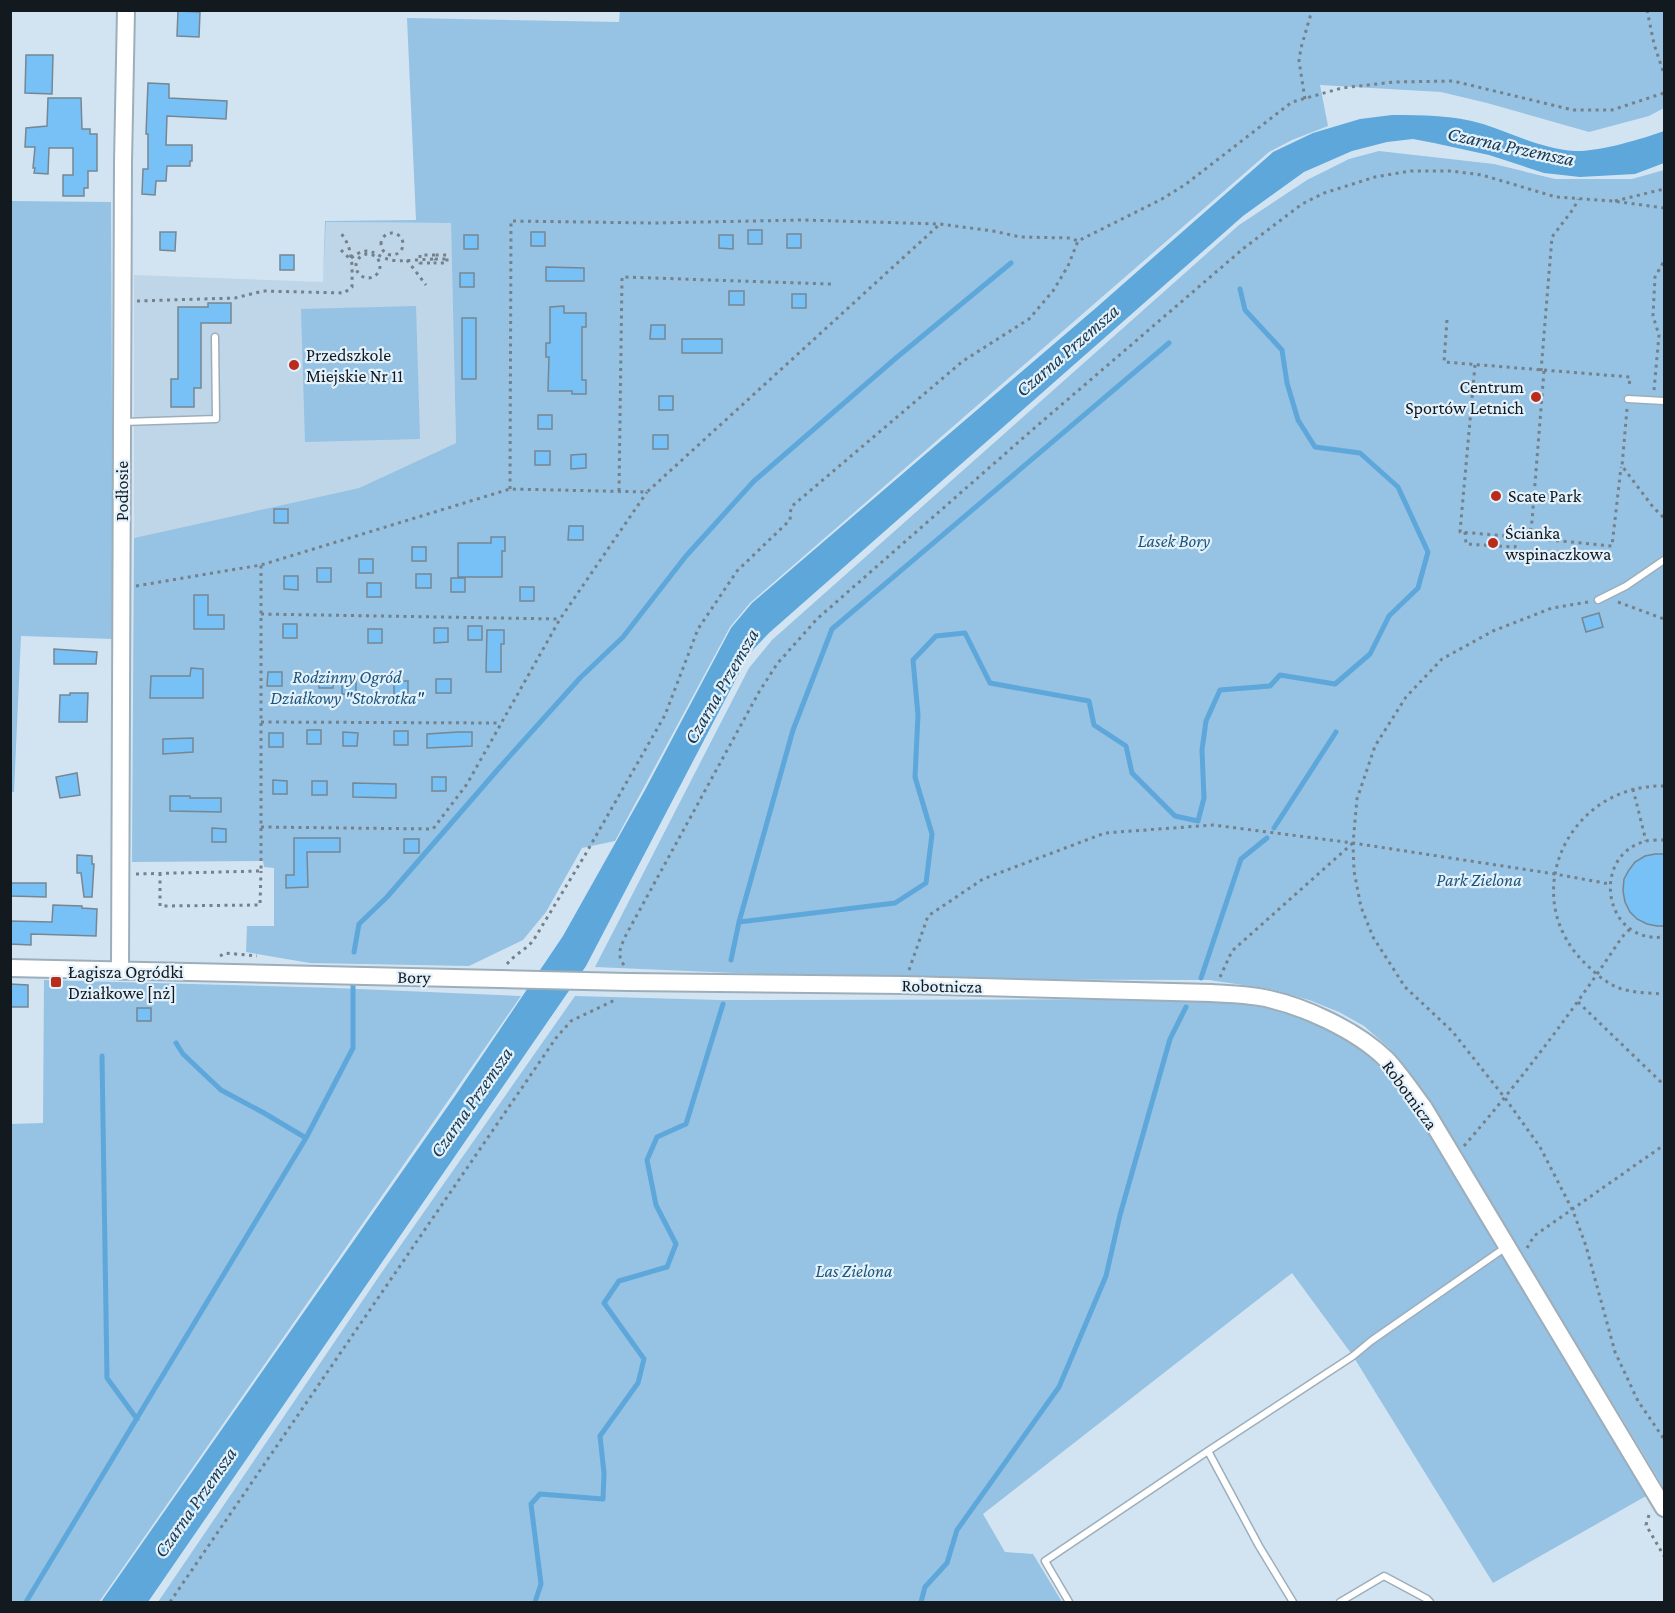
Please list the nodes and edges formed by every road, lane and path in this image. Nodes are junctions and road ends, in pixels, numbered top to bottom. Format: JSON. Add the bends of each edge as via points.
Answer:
{"nodes":[{"id":1,"x":126,"y":10,"type":"edge"},
{"id":2,"x":1312,"y":10,"type":"edge"},
{"id":3,"x":1647,"y":10,"type":"edge"},
{"id":4,"x":1665,"y":74,"type":"edge"},
{"id":5,"x":1665,"y":93,"type":"edge"},
{"id":6,"x":1305,"y":99,"type":"junction"},
{"id":7,"x":1665,"y":189,"type":"edge"},
{"id":8,"x":1578,"y":199,"type":"junction"},
{"id":9,"x":1613,"y":201,"type":"junction"},
{"id":10,"x":1665,"y":208,"type":"edge"},
{"id":11,"x":940,"y":224,"type":"junction"},
{"id":12,"x":340,"y":232,"type":"dead end"},
{"id":13,"x":1078,"y":241,"type":"junction"},
{"id":14,"x":341,"y":250,"type":"dead end"},
{"id":15,"x":388,"y":257,"type":"junction"},
{"id":16,"x":447,"y":259,"type":"dead end"},
{"id":17,"x":407,"y":260,"type":"junction"},
{"id":18,"x":1664,"y":261,"type":"edge"},
{"id":19,"x":353,"y":262,"type":"junction"},
{"id":20,"x":831,"y":284,"type":"dead end"},
{"id":21,"x":426,"y":285,"type":"dead end"},
{"id":22,"x":132,"y":302,"type":"dead end"},
{"id":23,"x":1447,"y":320,"type":"dead end"},
{"id":24,"x":215,"y":338,"type":"dead end"},
{"id":25,"x":1475,"y":365,"type":"junction"},
{"id":26,"x":1542,"y":371,"type":"junction"},
{"id":27,"x":1628,"y":399,"type":"junction"},
{"id":28,"x":1653,"y":400,"type":"junction"},
{"id":29,"x":1665,"y":401,"type":"edge"},
{"id":30,"x":123,"y":422,"type":"junction"},
{"id":31,"x":1622,"y":466,"type":"junction"},
{"id":32,"x":510,"y":489,"type":"junction"},
{"id":33,"x":619,"y":491,"type":"junction"},
{"id":34,"x":647,"y":492,"type":"junction"},
{"id":35,"x":1665,"y":518,"type":"edge"},
{"id":36,"x":1465,"y":532,"type":"junction"},
{"id":37,"x":1519,"y":537,"type":"junction"},
{"id":38,"x":1529,"y":538,"type":"junction"},
{"id":39,"x":1665,"y":560,"type":"edge"},
{"id":40,"x":261,"y":565,"type":"junction"},
{"id":41,"x":122,"y":588,"type":"junction"},
{"id":42,"x":1598,"y":600,"type":"junction"},
{"id":43,"x":261,"y":614,"type":"junction"},
{"id":44,"x":560,"y":619,"type":"junction"},
{"id":45,"x":1665,"y":619,"type":"edge"},
{"id":46,"x":261,"y":722,"type":"junction"},
{"id":47,"x":501,"y":723,"type":"junction"},
{"id":48,"x":1665,"y":786,"type":"edge"},
{"id":49,"x":1633,"y":789,"type":"junction"},
{"id":50,"x":261,"y":827,"type":"junction"},
{"id":51,"x":1665,"y":840,"type":"edge"},
{"id":52,"x":1646,"y":841,"type":"junction"},
{"id":53,"x":1353,"y":843,"type":"junction"},
{"id":54,"x":261,"y":871,"type":"junction"},
{"id":55,"x":160,"y":873,"type":"junction"},
{"id":56,"x":122,"y":874,"type":"junction"},
{"id":57,"x":1555,"y":874,"type":"junction"},
{"id":58,"x":1610,"y":884,"type":"junction"},
{"id":59,"x":1630,"y":928,"type":"junction"},
{"id":60,"x":1665,"y":938,"type":"edge"},
{"id":61,"x":506,"y":966,"type":"dead end"},
{"id":62,"x":10,"y":968,"type":"edge"},
{"id":63,"x":120,"y":970,"type":"junction"},
{"id":64,"x":1597,"y":975,"type":"junction"},
{"id":65,"x":627,"y":982,"type":"junction"},
{"id":66,"x":817,"y":984,"type":"joint"},
{"id":67,"x":904,"y":985,"type":"junction"},
{"id":68,"x":1212,"y":993,"type":"junction"},
{"id":69,"x":1665,"y":994,"type":"edge"},
{"id":70,"x":1578,"y":1002,"type":"junction"},
{"id":71,"x":1665,"y":1085,"type":"edge"},
{"id":72,"x":1505,"y":1098,"type":"junction"},
{"id":73,"x":1665,"y":1145,"type":"edge"},
{"id":74,"x":1454,"y":1159,"type":"junction"},
{"id":75,"x":1573,"y":1211,"type":"junction"},
{"id":76,"x":1510,"y":1253,"type":"junction"},
{"id":77,"x":1665,"y":1439,"type":"edge"},
{"id":78,"x":1208,"y":1451,"type":"junction"},
{"id":79,"x":1665,"y":1508,"type":"edge"},
{"id":80,"x":170,"y":1602,"type":"edge"},
{"id":81,"x":1069,"y":1602,"type":"edge"},
{"id":82,"x":1293,"y":1602,"type":"edge"},
{"id":83,"x":1340,"y":1602,"type":"edge"},
{"id":84,"x":1430,"y":1602,"type":"edge"}],
"edges":[{"from":1,"to":30,"type":"street","name":"Podłosie"},
{"from":2,"to":6,"type":"path","via":[[1299,62]]},
{"from":3,"to":4,"type":"path"},
{"from":5,"to":6,"type":"path","via":[[1612,110],[1573,110],[1453,81],[1342,88]]},
{"from":6,"to":13,"type":"path","via":[[1292,102],[1186,184]]},
{"from":7,"to":9,"type":"path"},
{"from":8,"to":9,"type":"path"},
{"from":8,"to":26,"type":"path","via":[[1552,237]]},
{"from":8,"to":65,"type":"path","via":[[1556,197],[1482,175],[1412,171],[1375,177],[1324,193],[1302,204],[1244,248],[865,576],[817,619],[777,664],[621,945]]},
{"from":9,"to":10,"type":"path"},
{"from":11,"to":13,"type":"path","via":[[1020,237]]},
{"from":11,"to":32,"type":"path","via":[[802,220],[511,221]]},
{"from":11,"to":34,"type":"path"},
{"from":12,"to":19,"type":"path","via":[[348,242]]},
{"from":13,"to":61,"type":"path","via":[[1053,291],[1029,319],[963,362],[791,507],[790,520],[737,571],[698,629],[665,715],[585,855],[533,941]]},
{"from":14,"to":19,"type":"path"},
{"from":15,"to":15,"type":"path","via":[[399,254],[403,247],[403,240],[394,233],[384,236],[381,243]]},
{"from":15,"to":17,"type":"path"},
{"from":15,"to":19,"type":"path","via":[[360,251]]},
{"from":16,"to":17,"type":"path"},
{"from":17,"to":21,"type":"path"},
{"from":18,"to":28,"type":"path","via":[[1655,278],[1653,316],[1659,335]]},
{"from":19,"to":19,"type":"path","via":[[364,278],[375,275],[379,268],[375,257],[368,254]]},
{"from":19,"to":22,"type":"path","via":[[352,287],[344,293],[262,291],[235,298]]},
{"from":20,"to":33,"type":"path","via":[[622,277]]},
{"from":23,"to":25,"type":"path","via":[[1444,362]]},
{"from":24,"to":30,"type":"lane","via":[[216,419]]},
{"from":25,"to":26,"type":"path"},
{"from":25,"to":36,"type":"path","via":[[1460,532]]},
{"from":26,"to":27,"type":"path","via":[[1630,377]]},
{"from":26,"to":38,"type":"path"},
{"from":27,"to":28,"type":"lane"},
{"from":27,"to":31,"type":"path"},
{"from":28,"to":29,"type":"lane"},
{"from":30,"to":41,"type":"street","name":"Podłosie"},
{"from":31,"to":35,"type":"path"},
{"from":31,"to":38,"type":"path","via":[[1612,546]]},
{"from":32,"to":33,"type":"path"},
{"from":32,"to":40,"type":"path"},
{"from":33,"to":34,"type":"path"},
{"from":34,"to":44,"type":"path"},
{"from":36,"to":37,"type":"path"},
{"from":36,"to":37,"type":"path","via":[[1466,544],[1515,547]]},
{"from":37,"to":38,"type":"path"},
{"from":39,"to":42,"type":"lane"},
{"from":40,"to":41,"type":"path"},
{"from":40,"to":43,"type":"path"},
{"from":41,"to":56,"type":"street","name":"Podłosie"},
{"from":42,"to":45,"type":"path","via":[[1618,602]]},
{"from":42,"to":53,"type":"path","via":[[1552,608],[1493,631],[1442,659],[1406,697],[1374,746],[1357,799]]},
{"from":43,"to":44,"type":"path"},
{"from":43,"to":46,"type":"path"},
{"from":44,"to":47,"type":"path"},
{"from":46,"to":47,"type":"path"},
{"from":46,"to":50,"type":"path"},
{"from":47,"to":50,"type":"path","via":[[467,784],[432,830]]},
{"from":48,"to":49,"type":"path"},
{"from":49,"to":52,"type":"path"},
{"from":49,"to":57,"type":"path","via":[[1610,797],[1573,829]]},
{"from":50,"to":54,"type":"path"},
{"from":51,"to":52,"type":"path"},
{"from":52,"to":58,"type":"path","via":[[1621,857]]},
{"from":53,"to":57,"type":"path"},
{"from":53,"to":67,"type":"path","via":[[1213,825],[1105,833],[982,879],[928,916]]},
{"from":53,"to":68,"type":"path","via":[[1232,951]]},
{"from":53,"to":72,"type":"path","via":[[1361,907],[1373,937],[1405,987],[1452,1031]]},
{"from":54,"to":55,"type":"path"},
{"from":54,"to":55,"type":"path","via":[[260,905],[160,906]]},
{"from":55,"to":56,"type":"path"},
{"from":56,"to":63,"type":"street","name":"Podłosie"},
{"from":57,"to":58,"type":"path"},
{"from":57,"to":64,"type":"path","via":[[1555,908],[1562,931],[1580,960]]},
{"from":58,"to":59,"type":"path","via":[[1614,909]]},
{"from":59,"to":60,"type":"path","via":[[1645,936]]},
{"from":59,"to":64,"type":"path"},
{"from":62,"to":63,"type":"street","name":"Bory"},
{"from":63,"to":65,"type":"street","name":"Bory"},
{"from":64,"to":69,"type":"path","via":[[1618,988]]},
{"from":64,"to":70,"type":"path"},
{"from":65,"to":66,"type":"street","name":"Bory"},
{"from":65,"to":80,"type":"path","via":[[571,1022],[556,1038]]},
{"from":66,"to":67,"type":"street","name":"Robotnicza"},
{"from":67,"to":68,"type":"street","name":"Robotnicza"},
{"from":68,"to":74,"type":"street","name":"Robotnicza","via":[[1258,997],[1296,1006],[1362,1040],[1387,1060],[1412,1092]]},
{"from":70,"to":71,"type":"path"},
{"from":70,"to":72,"type":"path"},
{"from":72,"to":74,"type":"path"},
{"from":72,"to":75,"type":"path","via":[[1540,1147]]},
{"from":73,"to":75,"type":"path"},
{"from":74,"to":76,"type":"street","name":"Robotnicza"},
{"from":75,"to":76,"type":"path","via":[[1534,1236],[1525,1251]]},
{"from":75,"to":77,"type":"path","via":[[1615,1352],[1638,1401]]},
{"from":76,"to":78,"type":"lane"},
{"from":76,"to":79,"type":"street","name":"Robotnicza"},
{"from":78,"to":81,"type":"lane","via":[[1045,1561]]},
{"from":78,"to":82,"type":"lane"},
{"from":83,"to":84,"type":"lane","via":[[1384,1576]]}]}
